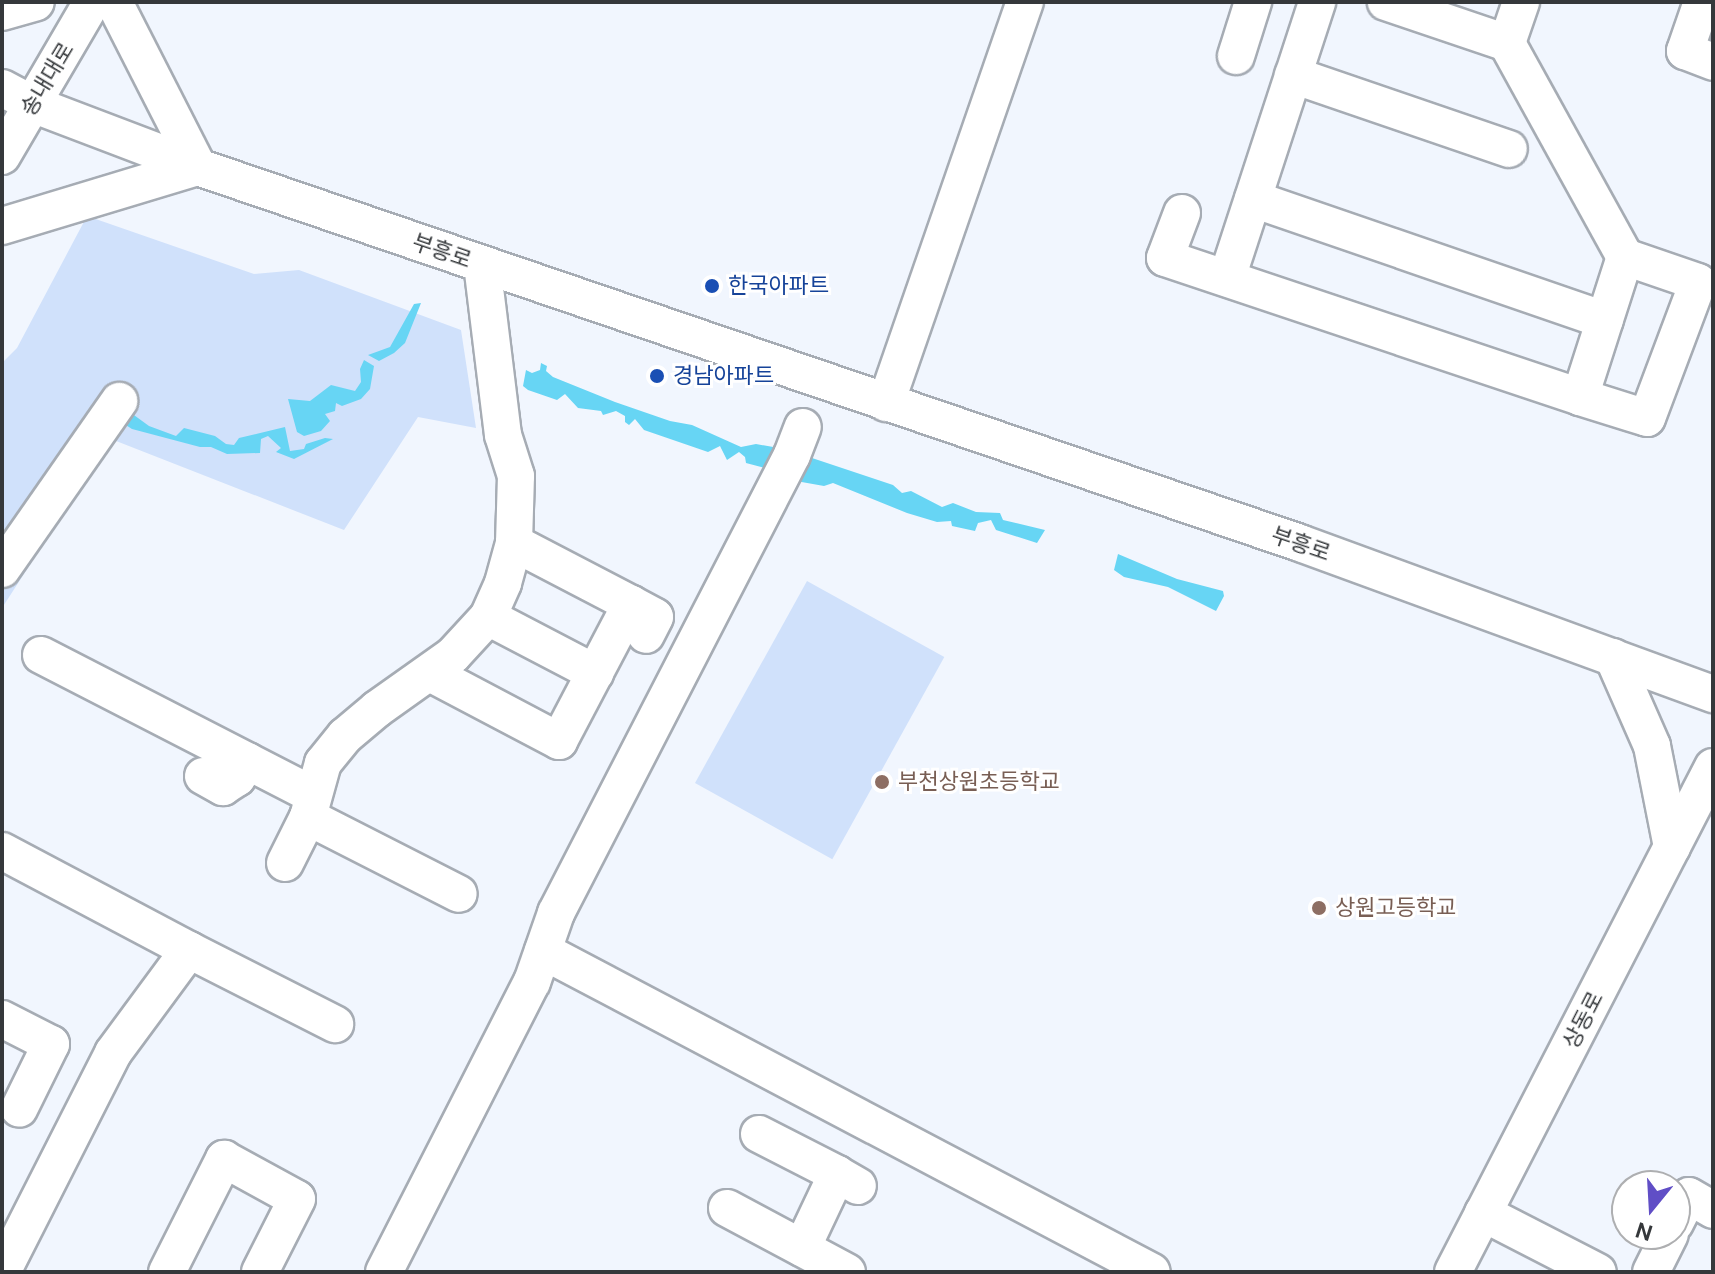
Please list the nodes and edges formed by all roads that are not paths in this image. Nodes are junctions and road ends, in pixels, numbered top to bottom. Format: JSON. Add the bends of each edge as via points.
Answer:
{"nodes":[{"id":1,"x":36,"y":2,"type":"edge"},
{"id":2,"x":92,"y":2,"type":"edge"},
{"id":3,"x":114,"y":2,"type":"edge"},
{"id":4,"x":1025,"y":2,"type":"edge"},
{"id":5,"x":1253,"y":2,"type":"edge"},
{"id":6,"x":1317,"y":2,"type":"edge"},
{"id":7,"x":1386,"y":2,"type":"edge"},
{"id":8,"x":1521,"y":2,"type":"edge"},
{"id":9,"x":1702,"y":2,"type":"edge"},
{"id":10,"x":2,"y":12,"type":"edge"},
{"id":11,"x":1507,"y":43,"type":"junction"},
{"id":12,"x":1236,"y":56,"type":"dead end"},
{"id":13,"x":1713,"y":62,"type":"edge"},
{"id":14,"x":1293,"y":75,"type":"junction"},
{"id":15,"x":17,"y":96,"type":"edge"},
{"id":16,"x":1509,"y":149,"type":"dead end"},
{"id":17,"x":2,"y":156,"type":"edge"},
{"id":18,"x":198,"y":167,"type":"junction"},
{"id":19,"x":1253,"y":199,"type":"junction"},
{"id":20,"x":1182,"y":213,"type":"dead end"},
{"id":21,"x":2,"y":226,"type":"edge"},
{"id":22,"x":1625,"y":257,"type":"junction"},
{"id":23,"x":482,"y":265,"type":"junction"},
{"id":24,"x":1227,"y":278,"type":"junction"},
{"id":25,"x":1605,"y":320,"type":"junction"},
{"id":26,"x":1580,"y":397,"type":"junction"},
{"id":27,"x":119,"y":401,"type":"dead end"},
{"id":28,"x":886,"y":403,"type":"junction"},
{"id":29,"x":803,"y":427,"type":"dead end"},
{"id":30,"x":514,"y":543,"type":"junction"},
{"id":31,"x":2,"y":569,"type":"edge"},
{"id":32,"x":488,"y":617,"type":"junction"},
{"id":33,"x":41,"y":655,"type":"dead end"},
{"id":34,"x":1613,"y":657,"type":"junction"},
{"id":35,"x":430,"y":673,"type":"junction"},
{"id":36,"x":595,"y":673,"type":"junction"},
{"id":37,"x":1713,"y":694,"type":"edge"},
{"id":38,"x":248,"y":761,"type":"junction"},
{"id":39,"x":1713,"y":767,"type":"edge"},
{"id":40,"x":203,"y":776,"type":"dead end"},
{"id":41,"x":310,"y":806,"type":"junction"},
{"id":42,"x":1713,"y":822,"type":"edge"},
{"id":43,"x":1672,"y":847,"type":"junction"},
{"id":44,"x":2,"y":851,"type":"edge"},
{"id":45,"x":285,"y":863,"type":"dead end"},
{"id":46,"x":459,"y":894,"type":"dead end"},
{"id":47,"x":189,"y":950,"type":"junction"},
{"id":48,"x":543,"y":951,"type":"junction"},
{"id":49,"x":2,"y":1019,"type":"edge"},
{"id":50,"x":335,"y":1024,"type":"dead end"},
{"id":51,"x":10,"y":1104,"type":"edge"},
{"id":52,"x":759,"y":1134,"type":"dead end"},
{"id":53,"x":71,"y":1137,"type":"junction"},
{"id":54,"x":727,"y":1208,"type":"dead end"},
{"id":55,"x":1483,"y":1213,"type":"junction"},
{"id":56,"x":802,"y":1248,"type":"junction"},
{"id":57,"x":1662,"y":1250,"type":"edge"},
{"id":58,"x":2,"y":1272,"type":"edge"},
{"id":59,"x":167,"y":1272,"type":"edge"},
{"id":60,"x":260,"y":1272,"type":"edge"},
{"id":61,"x":384,"y":1272,"type":"edge"},
{"id":62,"x":847,"y":1272,"type":"edge"},
{"id":63,"x":1152,"y":1272,"type":"edge"},
{"id":64,"x":1453,"y":1272,"type":"edge"},
{"id":65,"x":1598,"y":1272,"type":"edge"},
{"id":66,"x":1651,"y":1272,"type":"edge"}],
"edges":[{"from":1,"to":10,"type":"street"},
{"from":2,"to":15,"type":"street","name":"송내대로"},
{"from":3,"to":18,"type":"street"},
{"from":4,"to":28,"type":"street"},
{"from":5,"to":12,"type":"street"},
{"from":6,"to":14,"type":"street"},
{"from":7,"to":11,"type":"street"},
{"from":8,"to":11,"type":"street"},
{"from":9,"to":13,"type":"street","via":[[1685,51]]},
{"from":11,"to":22,"type":"street"},
{"from":14,"to":16,"type":"street"},
{"from":14,"to":19,"type":"street"},
{"from":15,"to":17,"type":"street","name":"송내대로"},
{"from":15,"to":18,"type":"street","name":"부흥로"},
{"from":18,"to":21,"type":"street"},
{"from":18,"to":23,"type":"street","name":"부흥로"},
{"from":19,"to":24,"type":"street"},
{"from":19,"to":25,"type":"street"},
{"from":20,"to":24,"type":"street","via":[[1165,258]]},
{"from":22,"to":25,"type":"street"},
{"from":22,"to":26,"type":"street","via":[[1698,282],[1647,418]]},
{"from":23,"to":28,"type":"street","name":"부흥로"},
{"from":23,"to":30,"type":"street","via":[[503,435],[516,476]]},
{"from":24,"to":26,"type":"street"},
{"from":25,"to":26,"type":"street"},
{"from":27,"to":31,"type":"street"},
{"from":28,"to":34,"type":"street","name":"부흥로","via":[[1300,543]]},
{"from":29,"to":48,"type":"street","via":[[556,913]]},
{"from":30,"to":32,"type":"street"},
{"from":30,"to":36,"type":"street","via":[[638,619]]},
{"from":32,"to":35,"type":"street"},
{"from":32,"to":36,"type":"street"},
{"from":33,"to":38,"type":"street"},
{"from":34,"to":37,"type":"street","name":"부흥로"},
{"from":34,"to":43,"type":"street","via":[[1652,746]]},
{"from":35,"to":36,"type":"street","via":[[559,741]]},
{"from":35,"to":41,"type":"street","via":[[345,736],[323,763]]},
{"from":38,"to":40,"type":"street","via":[[223,787]]},
{"from":38,"to":41,"type":"street"},
{"from":39,"to":43,"type":"street","name":"상동로"},
{"from":41,"to":45,"type":"street"},
{"from":41,"to":46,"type":"street"},
{"from":42,"to":43,"type":"street"},
{"from":43,"to":55,"type":"street","name":"상동로"},
{"from":44,"to":47,"type":"street"},
{"from":47,"to":50,"type":"street"},
{"from":47,"to":53,"type":"street","via":[[113,1053]]},
{"from":48,"to":61,"type":"street"},
{"from":48,"to":63,"type":"street"},
{"from":49,"to":51,"type":"street","via":[[51,1044]]},
{"from":51,"to":53,"type":"street"},
{"from":52,"to":56,"type":"street","via":[[847,1180]]},
{"from":53,"to":58,"type":"street"},
{"from":54,"to":56,"type":"street"},
{"from":55,"to":64,"type":"street","name":"상동로"},
{"from":55,"to":65,"type":"street"},
{"from":56,"to":62,"type":"street"},
{"from":57,"to":66,"type":"street"},
{"from":59,"to":60,"type":"street","via":[[224,1159],[297,1199]]}]}
